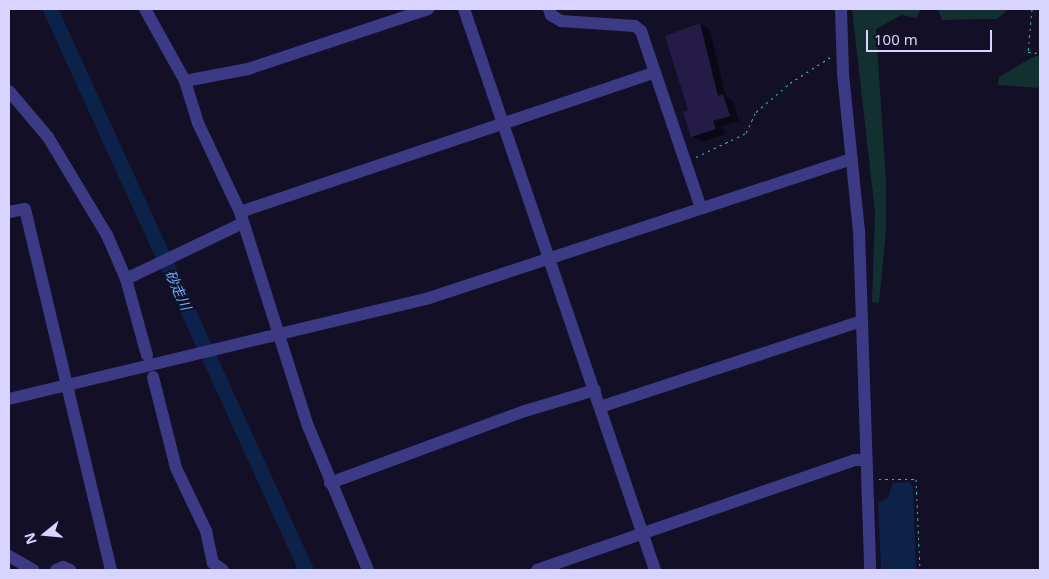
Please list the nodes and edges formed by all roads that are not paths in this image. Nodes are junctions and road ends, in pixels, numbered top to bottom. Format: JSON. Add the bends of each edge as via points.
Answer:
{"nodes":[{"id":1,"x":145,"y":9,"type":"edge"},
{"id":2,"x":428,"y":9,"type":"edge"},
{"id":3,"x":464,"y":9,"type":"edge"},
{"id":4,"x":549,"y":9,"type":"edge"},
{"id":5,"x":841,"y":9,"type":"edge"},
{"id":6,"x":654,"y":73,"type":"junction"},
{"id":7,"x":184,"y":81,"type":"junction"},
{"id":8,"x":9,"y":91,"type":"edge"},
{"id":9,"x":504,"y":124,"type":"junction"},
{"id":10,"x":852,"y":159,"type":"junction"},
{"id":11,"x":701,"y":208,"type":"junction"},
{"id":12,"x":9,"y":212,"type":"edge"},
{"id":13,"x":240,"y":218,"type":"junction"},
{"id":14,"x":550,"y":259,"type":"junction"},
{"id":15,"x":126,"y":279,"type":"junction"},
{"id":16,"x":861,"y":321,"type":"junction"},
{"id":17,"x":278,"y":336,"type":"junction"},
{"id":18,"x":147,"y":355,"type":"dead end"},
{"id":19,"x":152,"y":377,"type":"dead end"},
{"id":20,"x":68,"y":385,"type":"junction"},
{"id":21,"x":595,"y":390,"type":"junction"},
{"id":22,"x":9,"y":399,"type":"edge"},
{"id":23,"x":600,"y":407,"type":"junction"},
{"id":24,"x":866,"y":460,"type":"junction"},
{"id":25,"x":330,"y":483,"type":"junction"},
{"id":26,"x":642,"y":534,"type":"junction"},
{"id":27,"x":9,"y":556,"type":"edge"},
{"id":28,"x":33,"y":570,"type":"edge"},
{"id":29,"x":56,"y":570,"type":"edge"},
{"id":30,"x":70,"y":570,"type":"edge"},
{"id":31,"x":111,"y":570,"type":"edge"},
{"id":32,"x":222,"y":570,"type":"edge"},
{"id":33,"x":368,"y":570,"type":"edge"},
{"id":34,"x":537,"y":570,"type":"edge"},
{"id":35,"x":655,"y":570,"type":"edge"},
{"id":36,"x":870,"y":570,"type":"edge"}],
"edges":[{"from":1,"to":7,"type":"street"},
{"from":2,"to":7,"type":"street","via":[[248,69]]},
{"from":3,"to":9,"type":"street"},
{"from":4,"to":6,"type":"street","via":[[551,15],[562,21],[635,26],[641,31]]},
{"from":5,"to":10,"type":"street"},
{"from":6,"to":9,"type":"street"},
{"from":6,"to":11,"type":"street"},
{"from":7,"to":13,"type":"street","via":[[198,123]]},
{"from":8,"to":15,"type":"street","via":[[48,137],[107,235]]},
{"from":9,"to":13,"type":"street"},
{"from":9,"to":14,"type":"street"},
{"from":10,"to":11,"type":"street"},
{"from":10,"to":16,"type":"street","via":[[859,231]]},
{"from":11,"to":14,"type":"street"},
{"from":12,"to":20,"type":"street","via":[[25,209]]},
{"from":13,"to":15,"type":"street"},
{"from":13,"to":17,"type":"street"},
{"from":14,"to":17,"type":"street","via":[[426,299]]},
{"from":14,"to":21,"type":"street"},
{"from":15,"to":18,"type":"street"},
{"from":16,"to":23,"type":"street"},
{"from":16,"to":24,"type":"street"},
{"from":17,"to":20,"type":"street"},
{"from":17,"to":25,"type":"street"},
{"from":19,"to":32,"type":"street","via":[[167,422],[176,468],[206,531],[213,562]]},
{"from":20,"to":22,"type":"street"},
{"from":20,"to":31,"type":"street"},
{"from":21,"to":23,"type":"street"},
{"from":21,"to":25,"type":"street","via":[[526,411]]},
{"from":23,"to":26,"type":"street"},
{"from":24,"to":26,"type":"street","via":[[855,460]]},
{"from":24,"to":36,"type":"street"},
{"from":25,"to":33,"type":"street"},
{"from":26,"to":34,"type":"street"},
{"from":26,"to":35,"type":"street"},
{"from":27,"to":28,"type":"street"},
{"from":29,"to":30,"type":"street","via":[[63,567]]}]}
